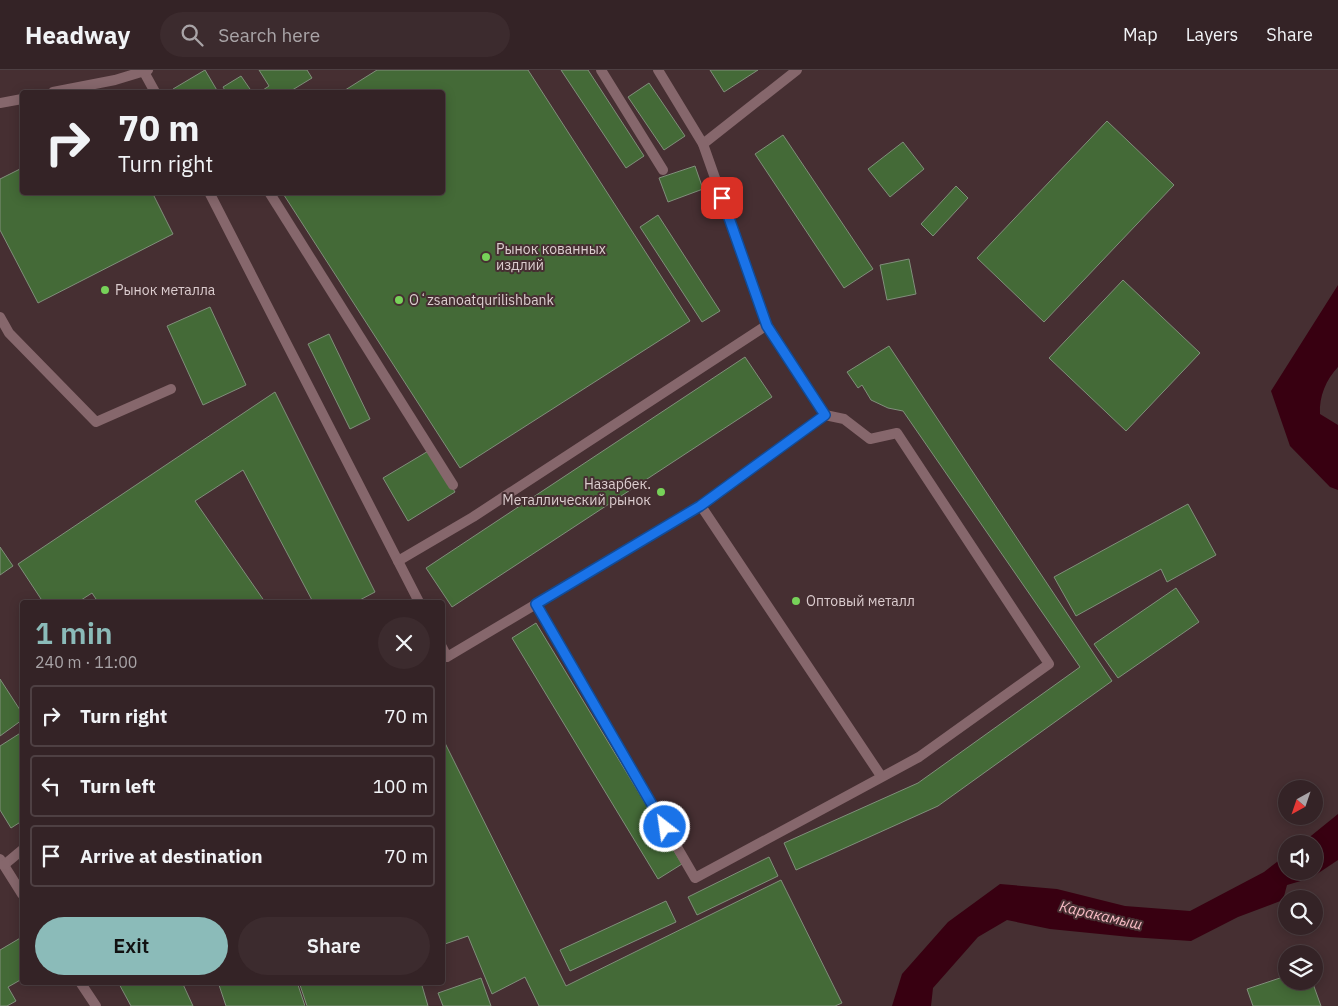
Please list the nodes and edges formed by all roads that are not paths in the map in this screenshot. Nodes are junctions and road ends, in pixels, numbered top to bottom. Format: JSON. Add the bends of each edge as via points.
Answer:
{"nodes":[{"id":1,"x":601,"y":70,"type":"edge"},
{"id":2,"x":658,"y":70,"type":"edge"},
{"id":3,"x":797,"y":70,"type":"edge"},
{"id":4,"x":146,"y":71,"type":"edge"},
{"id":5,"x":63,"y":90,"type":"edge"},
{"id":6,"x":154,"y":90,"type":"edge"},
{"id":7,"x":20,"y":99,"type":"edge"},
{"id":8,"x":0,"y":104,"type":"edge"},
{"id":9,"x":703,"y":144,"type":"junction"},
{"id":10,"x":663,"y":170,"type":"dead end"},
{"id":11,"x":211,"y":195,"type":"edge"},
{"id":12,"x":270,"y":195,"type":"edge"},
{"id":13,"x":0,"y":316,"type":"edge"},
{"id":14,"x":767,"y":326,"type":"junction"},
{"id":15,"x":170,"y":390,"type":"dead end"},
{"id":16,"x":825,"y":415,"type":"junction"},
{"id":17,"x":453,"y":485,"type":"dead end"},
{"id":18,"x":700,"y":506,"type":"junction"},
{"id":19,"x":398,"y":561,"type":"junction"},
{"id":20,"x":418,"y":600,"type":"edge"},
{"id":21,"x":536,"y":604,"type":"junction"},
{"id":22,"x":445,"y":653,"type":"edge"},
{"id":23,"x":881,"y":776,"type":"junction"},
{"id":24,"x":20,"y":851,"type":"edge"},
{"id":25,"x":2,"y":862,"type":"edge"},
{"id":26,"x":20,"y":891,"type":"edge"},
{"id":27,"x":82,"y":985,"type":"edge"},
{"id":28,"x":96,"y":1006,"type":"edge"}],
"edges":[{"from":1,"to":10,"type":"lane"},
{"from":2,"to":9,"type":"lane"},
{"from":3,"to":9,"type":"lane"},
{"from":4,"to":5,"type":"lane"},
{"from":4,"to":6,"type":"lane"},
{"from":7,"to":8,"type":"lane"},
{"from":9,"to":14,"type":"lane"},
{"from":11,"to":19,"type":"lane"},
{"from":12,"to":17,"type":"lane"},
{"from":13,"to":15,"type":"lane","via":[[9,333],[96,422]]},
{"from":14,"to":16,"type":"lane"},
{"from":14,"to":19,"type":"lane","via":[[473,517]]},
{"from":16,"to":18,"type":"lane"},
{"from":16,"to":23,"type":"lane","via":[[844,419],[870,439],[897,433],[1049,664],[919,757]]},
{"from":18,"to":21,"type":"lane"},
{"from":18,"to":23,"type":"lane"},
{"from":19,"to":20,"type":"lane"},
{"from":21,"to":22,"type":"lane","via":[[447,657]]},
{"from":21,"to":23,"type":"lane","via":[[695,878]]},
{"from":24,"to":25,"type":"lane"},
{"from":25,"to":26,"type":"lane"},
{"from":27,"to":28,"type":"lane"}]}
